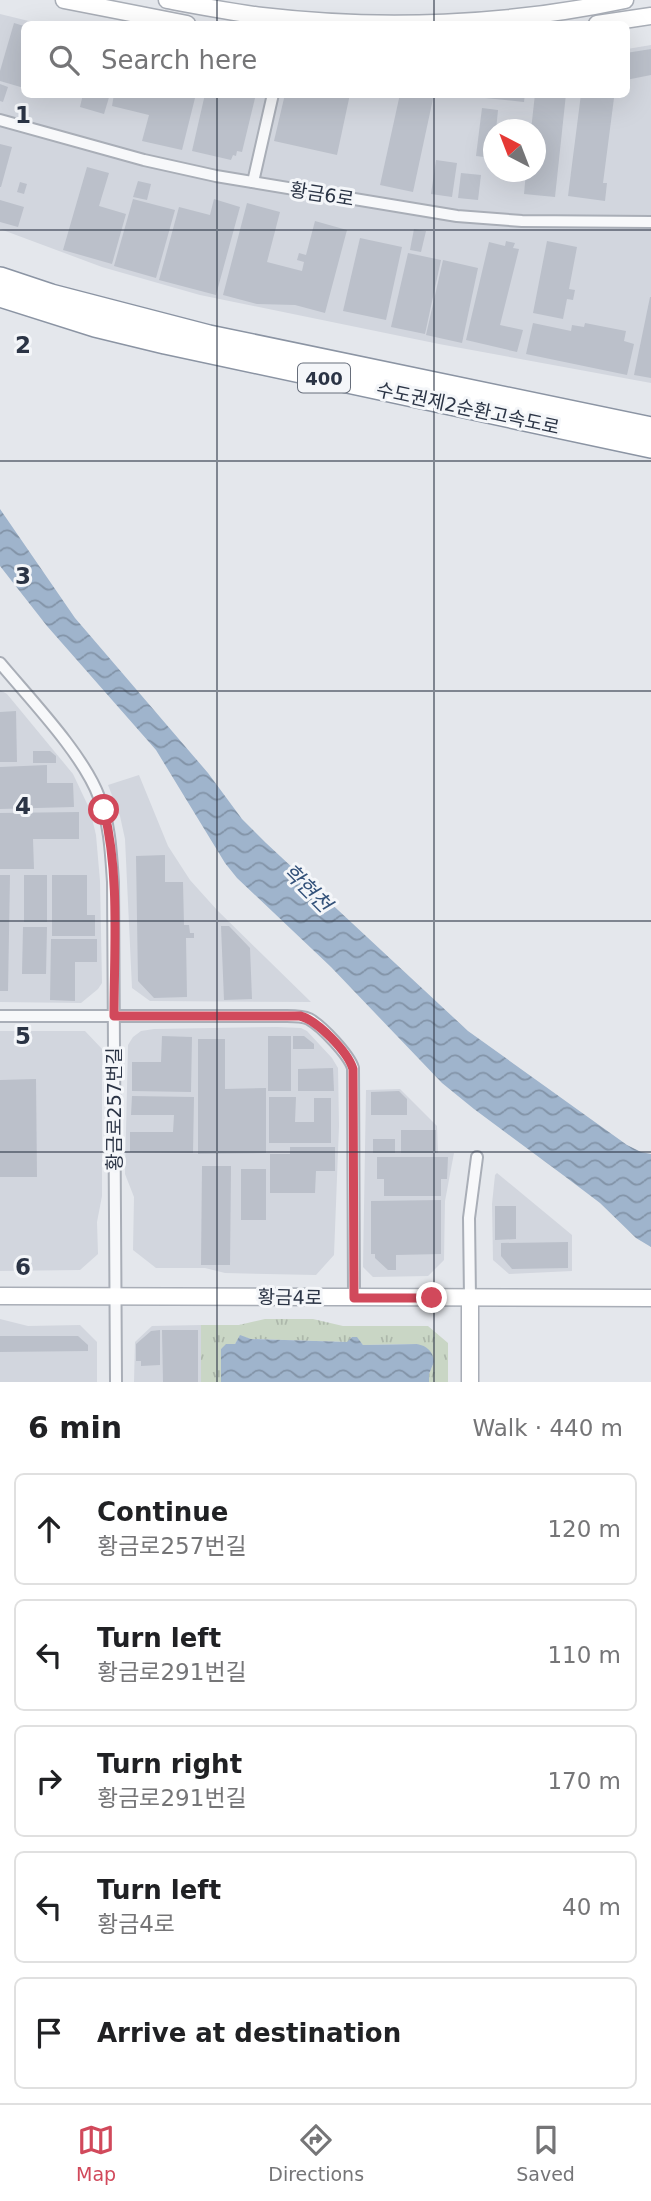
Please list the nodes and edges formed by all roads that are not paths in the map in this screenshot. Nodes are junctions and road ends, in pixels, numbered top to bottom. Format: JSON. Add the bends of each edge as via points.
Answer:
{"nodes":[{"id":1,"x":64,"y":0,"type":"edge"},
{"id":2,"x":167,"y":0,"type":"edge"},
{"id":3,"x":625,"y":0,"type":"edge"},
{"id":4,"x":651,"y":16,"type":"edge"},
{"id":5,"x":151,"y":18,"type":"junction"},
{"id":6,"x":158,"y":21,"type":"edge"},
{"id":7,"x":169,"y":21,"type":"edge"},
{"id":8,"x":352,"y":21,"type":"edge"},
{"id":9,"x":467,"y":21,"type":"edge"},
{"id":10,"x":617,"y":21,"type":"edge"},
{"id":11,"x":272,"y":98,"type":"edge"},
{"id":12,"x":0,"y":120,"type":"edge"},
{"id":13,"x":253,"y":183,"type":"junction"},
{"id":14,"x":651,"y":222,"type":"edge"},
{"id":15,"x":0,"y":278,"type":"edge"},
{"id":16,"x":0,"y":296,"type":"edge"},
{"id":17,"x":651,"y":428,"type":"edge"},
{"id":18,"x":651,"y":447,"type":"edge"},
{"id":19,"x":0,"y":663,"type":"edge"},
{"id":20,"x":0,"y":1016,"type":"edge"},
{"id":21,"x":114,"y":1016,"type":"junction"},
{"id":22,"x":477,"y":1157,"type":"dead end"},
{"id":23,"x":0,"y":1296,"type":"edge"},
{"id":24,"x":115,"y":1296,"type":"junction"},
{"id":25,"x":354,"y":1298,"type":"junction"},
{"id":26,"x":470,"y":1298,"type":"junction"},
{"id":27,"x":651,"y":1298,"type":"edge"},
{"id":28,"x":116,"y":1382,"type":"edge"},
{"id":29,"x":470,"y":1382,"type":"edge"}],
"edges":[{"from":1,"to":5,"type":"street"},
{"from":2,"to":8,"type":"street","via":[[262,16]]},
{"from":3,"to":9,"type":"street"},
{"from":4,"to":10,"type":"street"},
{"from":5,"to":6,"type":"street"},
{"from":5,"to":7,"type":"street"},
{"from":11,"to":13,"type":"street"},
{"from":12,"to":13,"type":"street","name":"황금6로","via":[[144,160]]},
{"from":13,"to":14,"type":"street","name":"황금6로","via":[[472,218]]},
{"from":15,"to":17,"type":"highway","name":"수도권제2순환고속도로","number":"400","via":[[209,336]]},
{"from":16,"to":18,"type":"highway","name":"수도권제2순환고속도로","number":"400","via":[[165,343]]},
{"from":19,"to":21,"type":"street","name":"황금로257번길","via":[[80,763],[104,810],[113,882]]},
{"from":20,"to":21,"type":"street"},
{"from":21,"to":24,"type":"street","name":"황금로257번길"},
{"from":21,"to":25,"type":"street","via":[[300,1016],[313,1021],[345,1053],[354,1076]]},
{"from":22,"to":26,"type":"street","via":[[468,1218]]},
{"from":23,"to":24,"type":"street","name":"황금4로"},
{"from":24,"to":25,"type":"street","name":"황금4로"},
{"from":24,"to":28,"type":"street","name":"황금로257번길"},
{"from":25,"to":26,"type":"street","name":"황금4로"},
{"from":26,"to":27,"type":"street","name":"황금4로"},
{"from":26,"to":29,"type":"street"}]}
